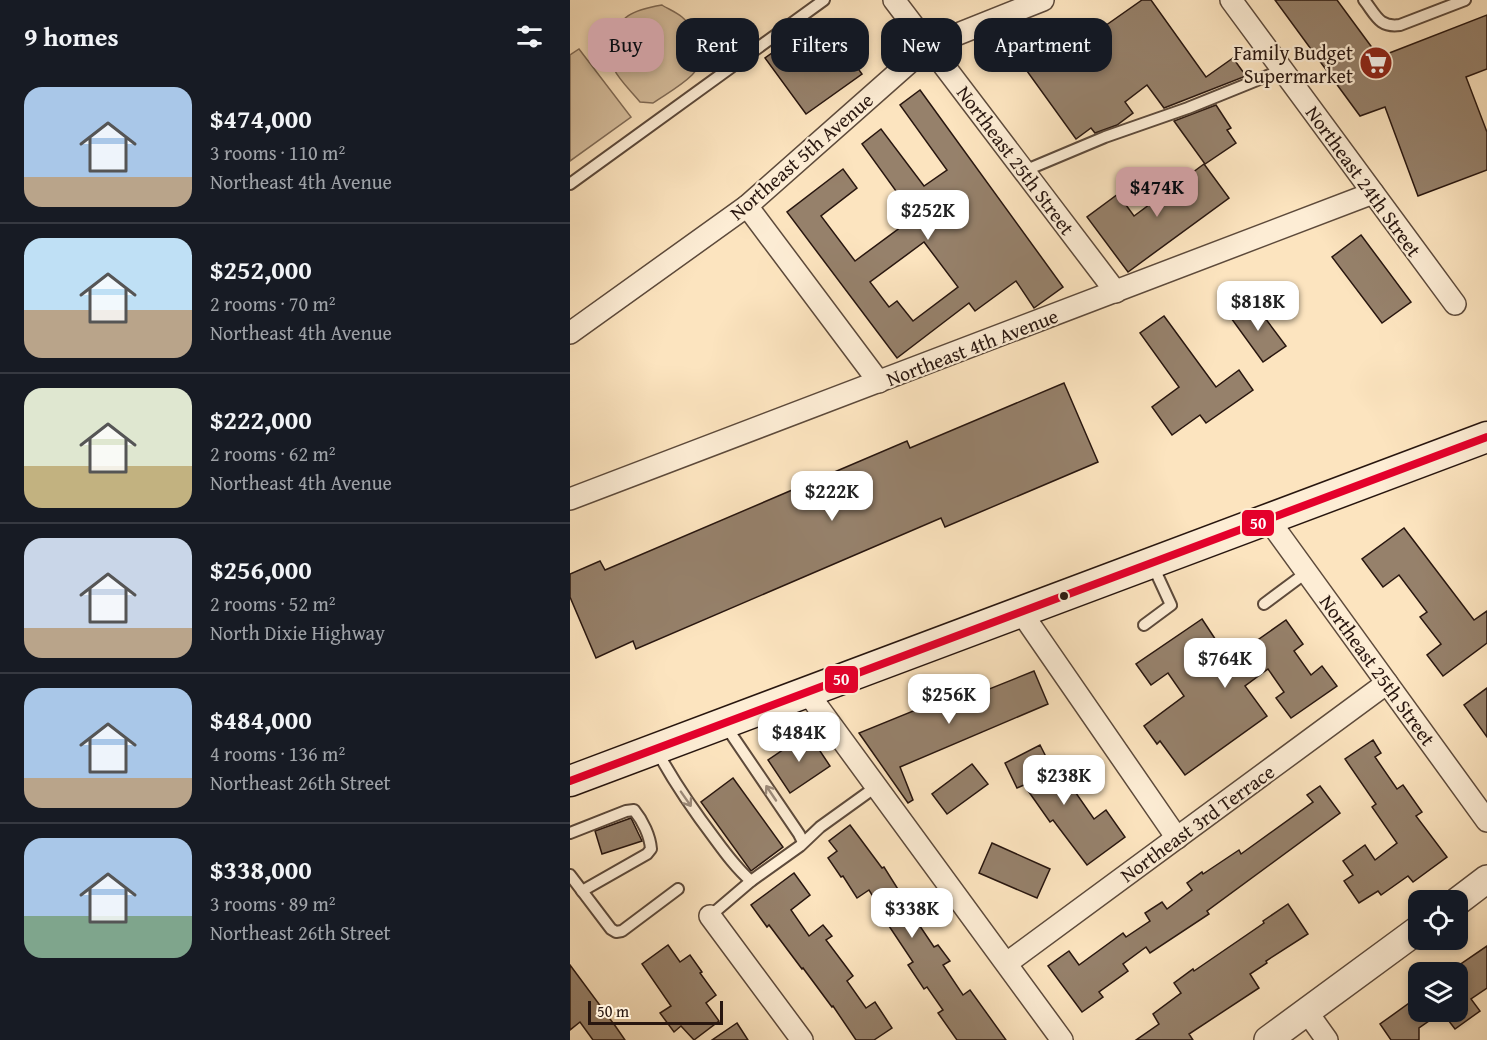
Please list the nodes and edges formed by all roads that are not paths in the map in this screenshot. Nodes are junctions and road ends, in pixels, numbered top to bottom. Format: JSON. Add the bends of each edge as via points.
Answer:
{"nodes":[{"id":1,"x":824,"y":0,"type":"edge"},
{"id":2,"x":894,"y":0,"type":"edge"},
{"id":3,"x":1043,"y":0,"type":"edge"},
{"id":4,"x":1231,"y":0,"type":"edge"},
{"id":5,"x":1364,"y":0,"type":"edge"},
{"id":6,"x":1465,"y":0,"type":"edge"},
{"id":7,"x":907,"y":18,"type":"edge"},
{"id":8,"x":962,"y":32,"type":"edge"},
{"id":9,"x":1282,"y":70,"type":"junction"},
{"id":10,"x":899,"y":72,"type":"edge"},
{"id":11,"x":948,"y":72,"type":"edge"},
{"id":12,"x":1024,"y":171,"type":"junction"},
{"id":13,"x":570,"y":184,"type":"edge"},
{"id":14,"x":1373,"y":193,"type":"junction"},
{"id":15,"x":747,"y":206,"type":"junction"},
{"id":16,"x":1116,"y":292,"type":"junction"},
{"id":17,"x":1455,"y":304,"type":"dead end"},
{"id":18,"x":570,"y":333,"type":"edge"},
{"id":19,"x":879,"y":382,"type":"junction"},
{"id":20,"x":1487,"y":436,"type":"edge"},
{"id":21,"x":570,"y":499,"type":"edge"},
{"id":22,"x":1268,"y":519,"type":"junction"},
{"id":23,"x":1151,"y":563,"type":"junction"},
{"id":24,"x":1307,"y":572,"type":"junction"},
{"id":25,"x":1264,"y":604,"type":"dead end"},
{"id":26,"x":1021,"y":612,"type":"junction"},
{"id":27,"x":1144,"y":625,"type":"dead end"},
{"id":28,"x":1387,"y":683,"type":"junction"},
{"id":29,"x":807,"y":692,"type":"junction"},
{"id":30,"x":724,"y":724,"type":"junction"},
{"id":31,"x":656,"y":749,"type":"junction"},
{"id":32,"x":570,"y":781,"type":"edge"},
{"id":33,"x":877,"y":786,"type":"junction"},
{"id":34,"x":1487,"y":821,"type":"edge"},
{"id":35,"x":570,"y":833,"type":"edge"},
{"id":36,"x":1177,"y":838,"type":"junction"},
{"id":37,"x":802,"y":842,"type":"junction"},
{"id":38,"x":570,"y":875,"type":"edge"},
{"id":39,"x":1487,"y":879,"type":"edge"},
{"id":40,"x":751,"y":881,"type":"junction"},
{"id":41,"x":678,"y":889,"type":"dead end"},
{"id":42,"x":582,"y":891,"type":"junction"},
{"id":43,"x":1468,"y":893,"type":"edge"},
{"id":44,"x":710,"y":916,"type":"joint"},
{"id":45,"x":1408,"y":937,"type":"edge"},
{"id":46,"x":1007,"y":963,"type":"junction"},
{"id":47,"x":1307,"y":1012,"type":"junction"},
{"id":48,"x":802,"y":1040,"type":"edge"},
{"id":49,"x":1062,"y":1040,"type":"edge"},
{"id":50,"x":1268,"y":1040,"type":"edge"},
{"id":51,"x":1327,"y":1040,"type":"edge"}],
"edges":[{"from":1,"to":13,"type":"lane"},
{"from":2,"to":7,"type":"street","name":"Northeast 25th Street"},
{"from":3,"to":8,"type":"street","name":"Northeast 5th Avenue"},
{"from":4,"to":9,"type":"street","name":"Northeast 24th Street"},
{"from":5,"to":6,"type":"lane","via":[[1380,22],[1389,27]]},
{"from":9,"to":12,"type":"lane"},
{"from":9,"to":14,"type":"street","name":"Northeast 24th Street"},
{"from":10,"to":15,"type":"street","name":"Northeast 5th Avenue"},
{"from":11,"to":12,"type":"street","name":"Northeast 25th Street"},
{"from":12,"to":16,"type":"street","name":"Northeast 25th Street"},
{"from":14,"to":16,"type":"street","name":"Northeast 4th Avenue"},
{"from":14,"to":17,"type":"street","name":"Northeast 24th Street"},
{"from":15,"to":18,"type":"street","name":"Northeast 5th Avenue"},
{"from":15,"to":19,"type":"street"},
{"from":16,"to":19,"type":"street","name":"Northeast 4th Avenue"},
{"from":19,"to":21,"type":"street","name":"Northeast 4th Avenue"},
{"from":20,"to":22,"type":"main road"},
{"from":22,"to":23,"type":"main road"},
{"from":22,"to":24,"type":"street","name":"Northeast 25th Street"},
{"from":23,"to":26,"type":"main road"},
{"from":23,"to":27,"type":"lane","via":[[1171,605]]},
{"from":24,"to":25,"type":"lane"},
{"from":24,"to":28,"type":"street","name":"Northeast 25th Street"},
{"from":26,"to":29,"type":"main road"},
{"from":26,"to":36,"type":"street"},
{"from":28,"to":34,"type":"street","name":"Northeast 25th Street"},
{"from":28,"to":36,"type":"street","name":"Northeast 3rd Terrace"},
{"from":29,"to":30,"type":"main road"},
{"from":29,"to":33,"type":"street"},
{"from":30,"to":31,"type":"main road"},
{"from":37,"to":30,"type":"lane","one_way":true},
{"from":31,"to":32,"type":"main road"},
{"from":31,"to":40,"type":"lane","one_way":true,"via":[[701,820]]},
{"from":33,"to":37,"type":"lane"},
{"from":33,"to":46,"type":"street"},
{"from":35,"to":42,"type":"lane","via":[[634,810],[650,843],[647,854]]},
{"from":36,"to":46,"type":"street","name":"Northeast 3rd Terrace"},
{"from":37,"to":40,"type":"lane"},
{"from":38,"to":42,"type":"lane"},
{"from":39,"to":43,"type":"street"},
{"from":40,"to":44,"type":"lane"},
{"from":41,"to":42,"type":"lane","via":[[622,932],[611,929]]},
{"from":44,"to":48,"type":"street"},
{"from":45,"to":47,"type":"street"},
{"from":46,"to":49,"type":"street"},
{"from":47,"to":50,"type":"street"},
{"from":47,"to":51,"type":"street"}]}
